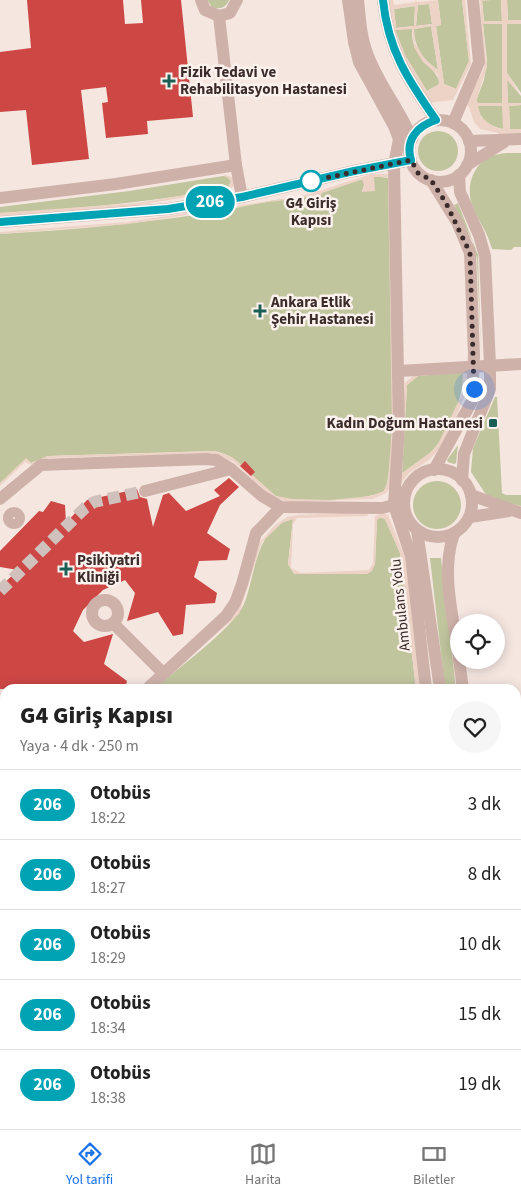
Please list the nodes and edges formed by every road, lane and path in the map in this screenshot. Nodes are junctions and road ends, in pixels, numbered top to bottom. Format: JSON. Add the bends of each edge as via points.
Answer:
{"nodes":[{"id":1,"x":200,"y":0,"type":"edge"},
{"id":2,"x":237,"y":0,"type":"edge"},
{"id":3,"x":348,"y":0,"type":"edge"},
{"id":4,"x":358,"y":0,"type":"edge"},
{"id":5,"x":383,"y":0,"type":"edge"},
{"id":6,"x":473,"y":0,"type":"edge"},
{"id":7,"x":220,"y":16,"type":"junction"},
{"id":8,"x":436,"y":120,"type":"junction"},
{"id":9,"x":453,"y":123,"type":"junction"},
{"id":10,"x":412,"y":139,"type":"junction"},
{"id":11,"x":521,"y":140,"type":"edge"},
{"id":12,"x":469,"y":141,"type":"junction"},
{"id":13,"x":506,"y":142,"type":"junction"},
{"id":14,"x":411,"y":160,"type":"junction"},
{"id":15,"x":394,"y":165,"type":"junction"},
{"id":16,"x":236,"y":166,"type":"junction"},
{"id":17,"x":463,"y":170,"type":"junction"},
{"id":18,"x":431,"y":180,"type":"junction"},
{"id":19,"x":242,"y":197,"type":"junction"},
{"id":20,"x":0,"y":198,"type":"edge"},
{"id":21,"x":0,"y":222,"type":"edge"},
{"id":22,"x":521,"y":364,"type":"edge"},
{"id":23,"x":490,"y":365,"type":"junction"},
{"id":24,"x":474,"y":366,"type":"junction"},
{"id":25,"x":399,"y":371,"type":"junction"},
{"id":26,"x":232,"y":469,"type":"junction"},
{"id":27,"x":434,"y":470,"type":"junction"},
{"id":28,"x":462,"y":480,"type":"junction"},
{"id":29,"x":145,"y":491,"type":"tunnel mouth"},
{"id":30,"x":471,"y":495,"type":"junction"},
{"id":31,"x":0,"y":499,"type":"edge"},
{"id":32,"x":399,"y":502,"type":"junction"},
{"id":33,"x":0,"y":506,"type":"edge"},
{"id":34,"x":282,"y":507,"type":"junction"},
{"id":35,"x":515,"y":512,"type":"edge"},
{"id":36,"x":10,"y":515,"type":"dead end"},
{"id":37,"x":470,"y":517,"type":"junction"},
{"id":38,"x":417,"y":530,"type":"junction"},
{"id":39,"x":454,"y":534,"type":"junction"},
{"id":40,"x":453,"y":614,"type":"edge"},
{"id":41,"x":114,"y":623,"type":"dead end"},
{"id":42,"x":460,"y":669,"type":"edge"},
{"id":43,"x":164,"y":673,"type":"junction"},
{"id":44,"x":152,"y":684,"type":"edge"},
{"id":45,"x":425,"y":684,"type":"edge"},
{"id":46,"x":439,"y":684,"type":"edge"},
{"id":47,"x":462,"y":684,"type":"edge"}],
"edges":[{"from":1,"to":7,"type":"lane","via":[[205,10]]},
{"from":2,"to":7,"type":"lane","via":[[230,12]]},
{"from":3,"to":15,"type":"lane","name":"Ambulans Yolu","via":[[359,62],[399,139]]},
{"from":4,"to":10,"type":"lane","via":[[365,48],[404,118]]},
{"from":5,"to":8,"type":"lane","via":[[385,18],[400,65]]},
{"from":6,"to":9,"type":"lane","via":[[479,62]]},
{"from":7,"to":16,"type":"lane"},
{"from":8,"to":9,"type":"lane"},
{"from":8,"to":10,"type":"lane","via":[[417,130]]},
{"from":9,"to":12,"type":"lane"},
{"from":10,"to":14,"type":"lane"},
{"from":11,"to":13,"type":"lane"},
{"from":12,"to":13,"type":"lane"},
{"from":12,"to":17,"type":"lane","via":[[470,153]]},
{"from":13,"to":17,"type":"lane"},
{"from":14,"to":15,"type":"lane"},
{"from":14,"to":18,"type":"lane","via":[[418,173]]},
{"from":15,"to":19,"type":"lane"},
{"from":15,"to":25,"type":"lane","name":"Ambulans Yolu"},
{"from":16,"to":19,"type":"lane"},
{"from":16,"to":20,"type":"lane"},
{"from":17,"to":18,"type":"lane","via":[[446,181]]},
{"from":17,"to":23,"type":"lane","via":[[460,192],[485,256]]},
{"from":18,"to":24,"type":"lane","via":[[457,222],[470,253]]},
{"from":19,"to":21,"type":"lane","via":[[168,209]]},
{"from":22,"to":23,"type":"lane"},
{"from":23,"to":24,"type":"lane"},
{"from":23,"to":28,"type":"lane","via":[[490,389],[464,454]]},
{"from":24,"to":25,"type":"lane"},
{"from":24,"to":27,"type":"lane","via":[[472,401]]},
{"from":25,"to":32,"type":"lane","name":"Ambulans Yolu"},
{"from":26,"to":29,"type":"lane"},
{"from":26,"to":31,"type":"lane","via":[[216,460],[206,459],[49,464],[35,469]]},
{"from":26,"to":34,"type":"lane","via":[[262,496]]},
{"from":27,"to":28,"type":"lane","via":[[449,471]]},
{"from":27,"to":32,"type":"lane","via":[[417,476]]},
{"from":28,"to":30,"type":"lane"},
{"from":30,"to":35,"type":"lane"},
{"from":30,"to":37,"type":"lane"},
{"from":32,"to":34,"type":"lane","via":[[382,508]]},
{"from":32,"to":38,"type":"lane"},
{"from":32,"to":45,"type":"lane","name":"Ambulans Yolu","via":[[411,556]]},
{"from":33,"to":36,"type":"lane"},
{"from":34,"to":43,"type":"lane","via":[[256,533],[242,584],[226,616]]},
{"from":35,"to":37,"type":"lane"},
{"from":37,"to":39,"type":"lane"},
{"from":38,"to":39,"type":"lane","via":[[431,536]]},
{"from":38,"to":46,"type":"lane"},
{"from":39,"to":40,"type":"lane","via":[[448,548]]},
{"from":41,"to":43,"type":"lane"},
{"from":42,"to":47,"type":"lane"},
{"from":43,"to":44,"type":"lane"}]}
